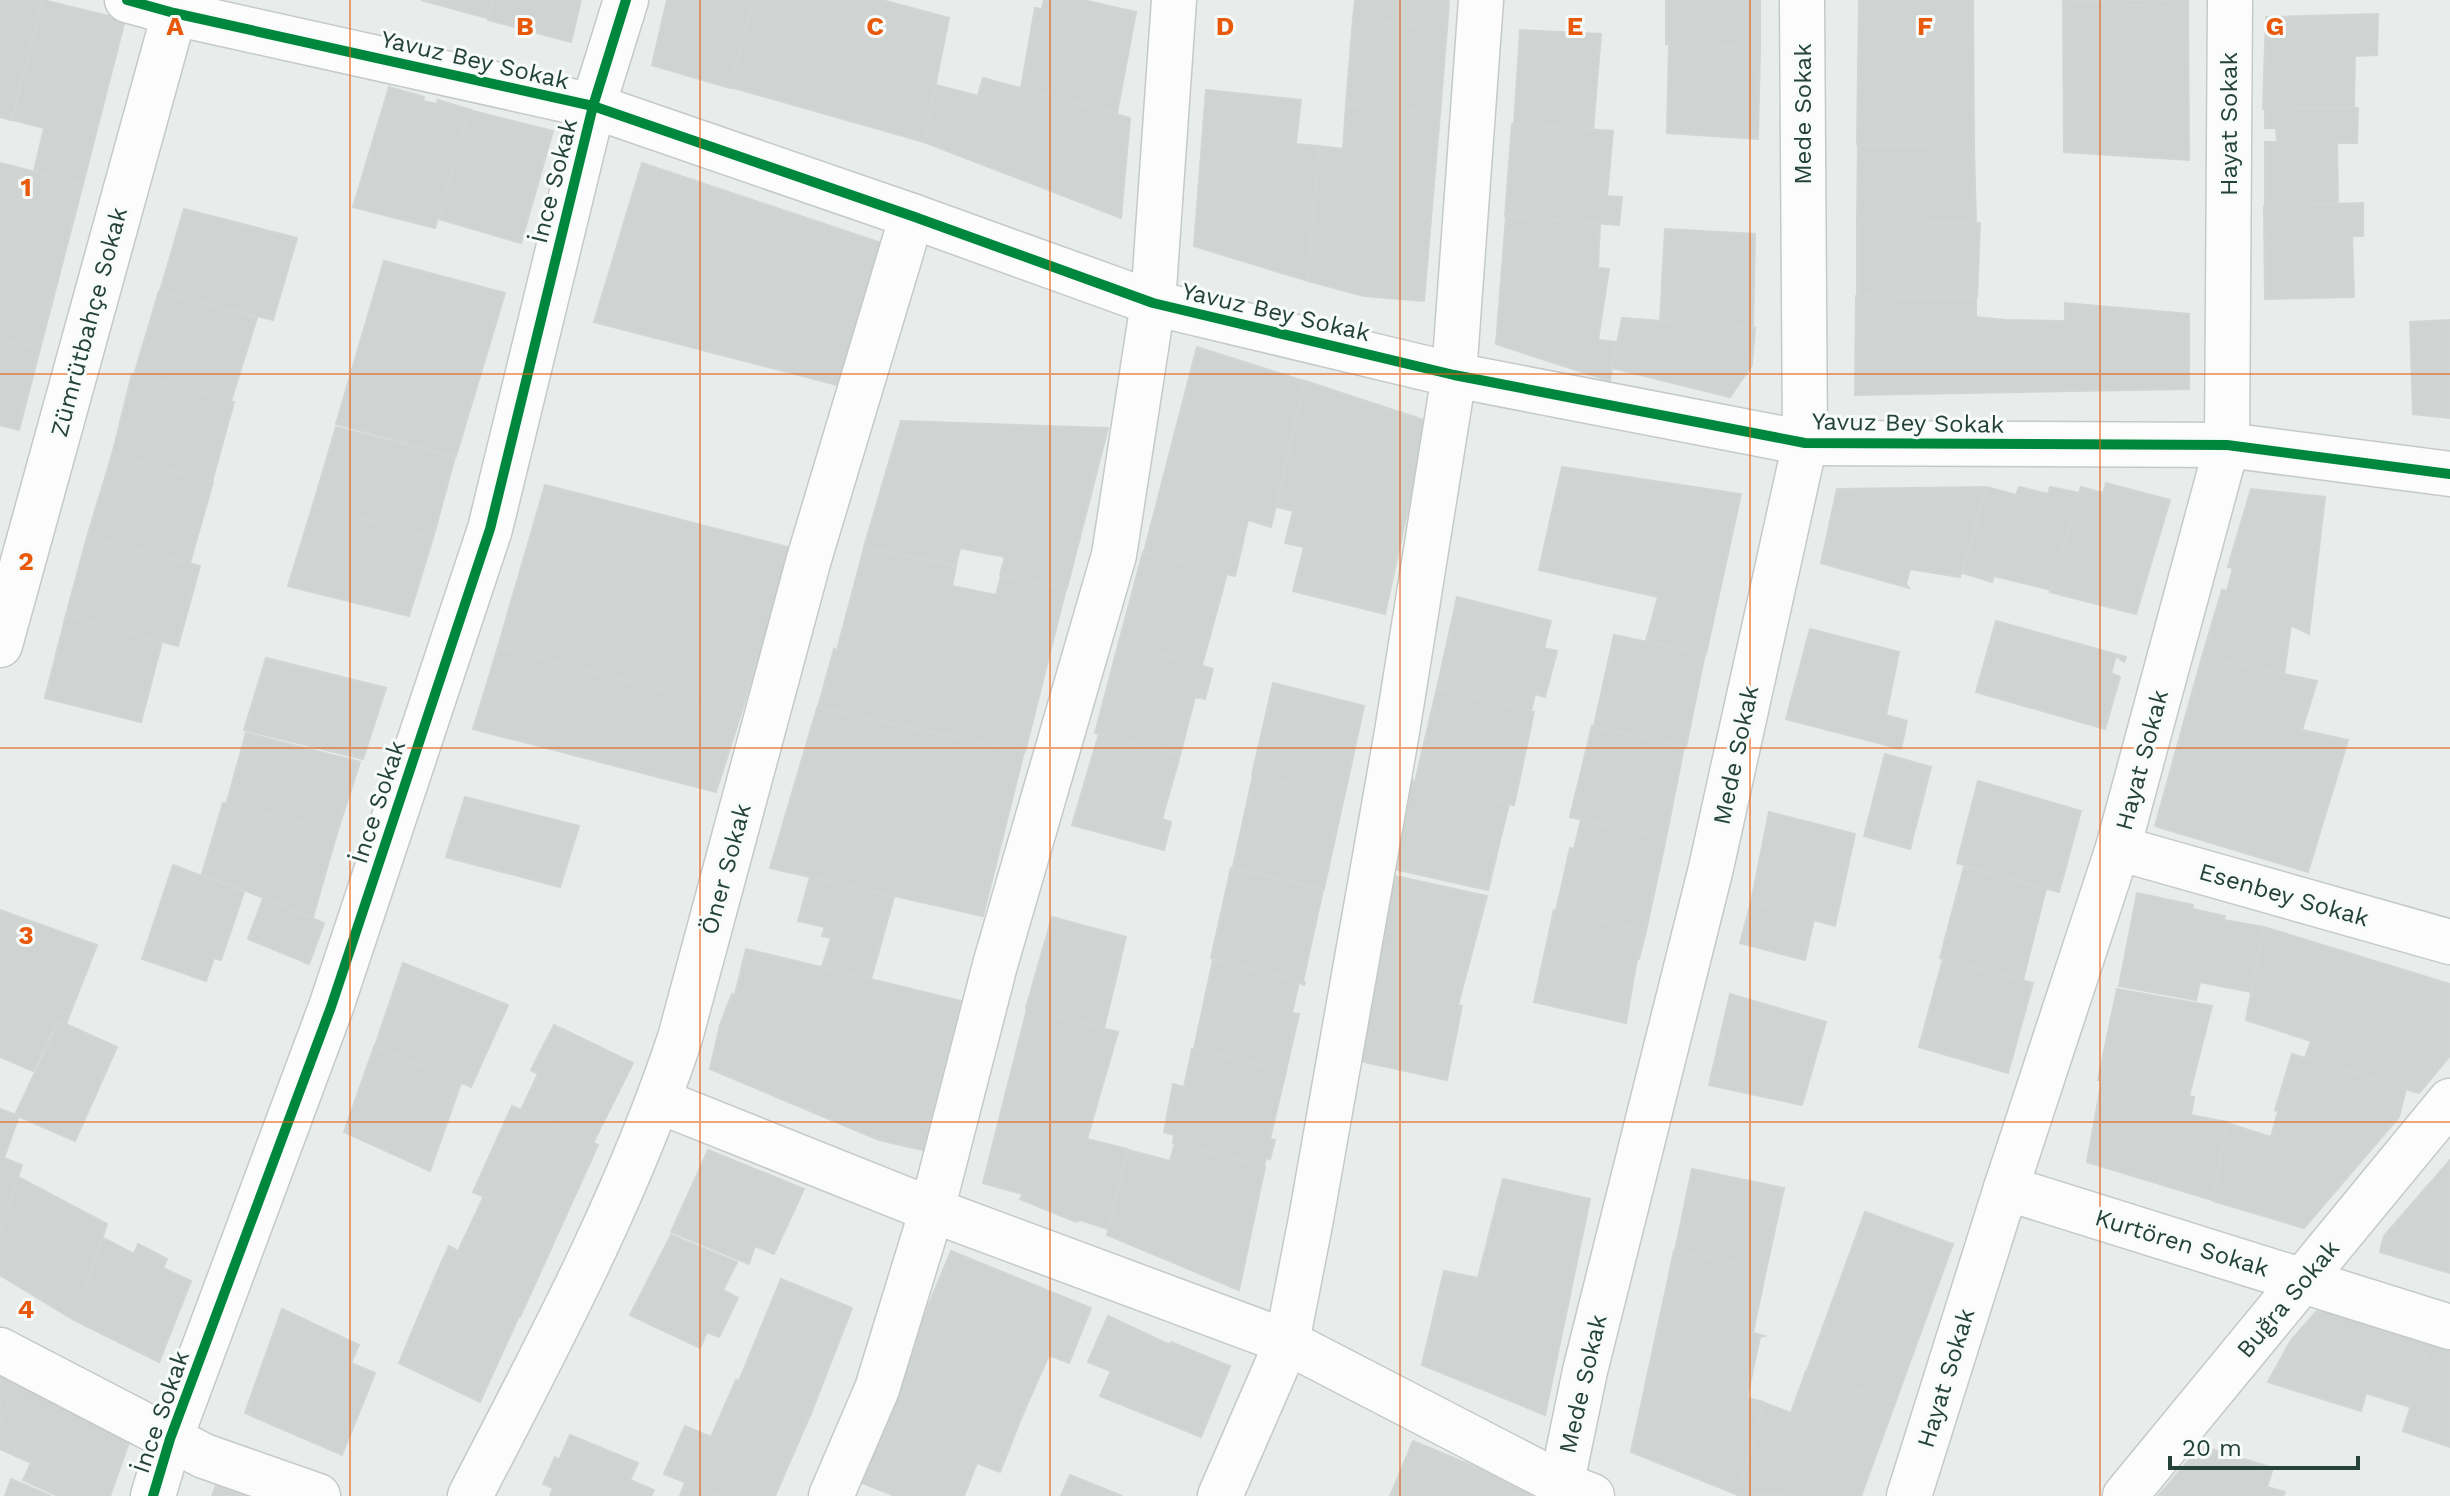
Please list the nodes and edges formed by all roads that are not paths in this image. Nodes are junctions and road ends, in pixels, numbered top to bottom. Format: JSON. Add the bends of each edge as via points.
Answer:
{"nodes":[{"id":1,"x":127,"y":0,"type":"edge"},
{"id":2,"x":626,"y":0,"type":"edge"},
{"id":3,"x":1174,"y":0,"type":"edge"},
{"id":4,"x":1481,"y":0,"type":"edge"},
{"id":5,"x":1802,"y":0,"type":"edge"},
{"id":6,"x":2230,"y":0,"type":"edge"},
{"id":7,"x":176,"y":7,"type":"edge"},
{"id":8,"x":593,"y":106,"type":"junction"},
{"id":9,"x":912,"y":216,"type":"junction"},
{"id":10,"x":1153,"y":303,"type":"junction"},
{"id":11,"x":1454,"y":375,"type":"junction"},
{"id":12,"x":1805,"y":443,"type":"junction"},
{"id":13,"x":2227,"y":445,"type":"junction"},
{"id":14,"x":2450,"y":474,"type":"edge"},
{"id":15,"x":0,"y":645,"type":"edge"},
{"id":16,"x":2118,"y":848,"type":"junction"},
{"id":17,"x":2450,"y":942,"type":"edge"},
{"id":18,"x":659,"y":1101,"type":"junction"},
{"id":19,"x":2450,"y":1101,"type":"edge"},
{"id":20,"x":2006,"y":1188,"type":"junction"},
{"id":21,"x":932,"y":1210,"type":"junction"},
{"id":22,"x":2303,"y":1281,"type":"junction"},
{"id":23,"x":2450,"y":1327,"type":"edge"},
{"id":24,"x":1287,"y":1342,"type":"junction"},
{"id":25,"x":0,"y":1350,"type":"edge"},
{"id":26,"x":170,"y":1439,"type":"junction"},
{"id":27,"x":1571,"y":1492,"type":"edge"},
{"id":28,"x":153,"y":1496,"type":"edge"},
{"id":29,"x":318,"y":1496,"type":"edge"},
{"id":30,"x":470,"y":1496,"type":"edge"},
{"id":31,"x":831,"y":1496,"type":"edge"},
{"id":32,"x":1220,"y":1496,"type":"edge"},
{"id":33,"x":1909,"y":1496,"type":"edge"},
{"id":34,"x":2125,"y":1496,"type":"edge"}],
"edges":[{"from":1,"to":7,"type":"street","name":"Yavuz Bey Sokak"},
{"from":2,"to":8,"type":"street","name":"İnce Sokak"},
{"from":3,"to":10,"type":"street"},
{"from":4,"to":11,"type":"street"},
{"from":5,"to":12,"type":"street","name":"Mede Sokak"},
{"from":6,"to":13,"type":"street","name":"Hayat Sokak"},
{"from":7,"to":8,"type":"street","name":"Yavuz Bey Sokak"},
{"from":7,"to":15,"type":"street","name":"Zümrütbahçe Sokak"},
{"from":8,"to":9,"type":"street","name":"Yavuz Bey Sokak"},
{"from":8,"to":26,"type":"street","name":"İnce Sokak","via":[[490,529],[331,1007]]},
{"from":9,"to":10,"type":"street","name":"Yavuz Bey Sokak"},
{"from":9,"to":18,"type":"street","name":"Öner Sokak","via":[[809,559]]},
{"from":10,"to":11,"type":"street","name":"Yavuz Bey Sokak"},
{"from":10,"to":21,"type":"street","via":[[1114,555],[995,965]]},
{"from":11,"to":12,"type":"street","name":"Yavuz Bey Sokak"},
{"from":11,"to":24,"type":"street","via":[[1397,732]]},
{"from":12,"to":13,"type":"street","name":"Yavuz Bey Sokak"},
{"from":12,"to":27,"type":"street","name":"Mede Sokak","via":[[1711,868],[1585,1371]]},
{"from":13,"to":14,"type":"street","name":"Yavuz Bey Sokak"},
{"from":13,"to":16,"type":"street","name":"Hayat Sokak"},
{"from":16,"to":17,"type":"street","name":"Esenbey Sokak"},
{"from":16,"to":20,"type":"street","name":"Hayat Sokak"},
{"from":18,"to":21,"type":"street"},
{"from":18,"to":30,"type":"street","name":"Öner Sokak","via":[[574,1294]]},
{"from":19,"to":22,"type":"street","name":"Buğra Sokak"},
{"from":20,"to":22,"type":"street","name":"Kurtören Sokak"},
{"from":20,"to":33,"type":"street","name":"Hayat Sokak"},
{"from":21,"to":24,"type":"street"},
{"from":21,"to":31,"type":"street","via":[[877,1389]]},
{"from":22,"to":23,"type":"street","name":"Kurtören Sokak"},
{"from":22,"to":34,"type":"street","name":"Buğra Sokak"},
{"from":24,"to":27,"type":"street"},
{"from":24,"to":32,"type":"street"},
{"from":25,"to":26,"type":"street"},
{"from":26,"to":28,"type":"street","name":"İnce Sokak"},
{"from":26,"to":29,"type":"street"}]}
